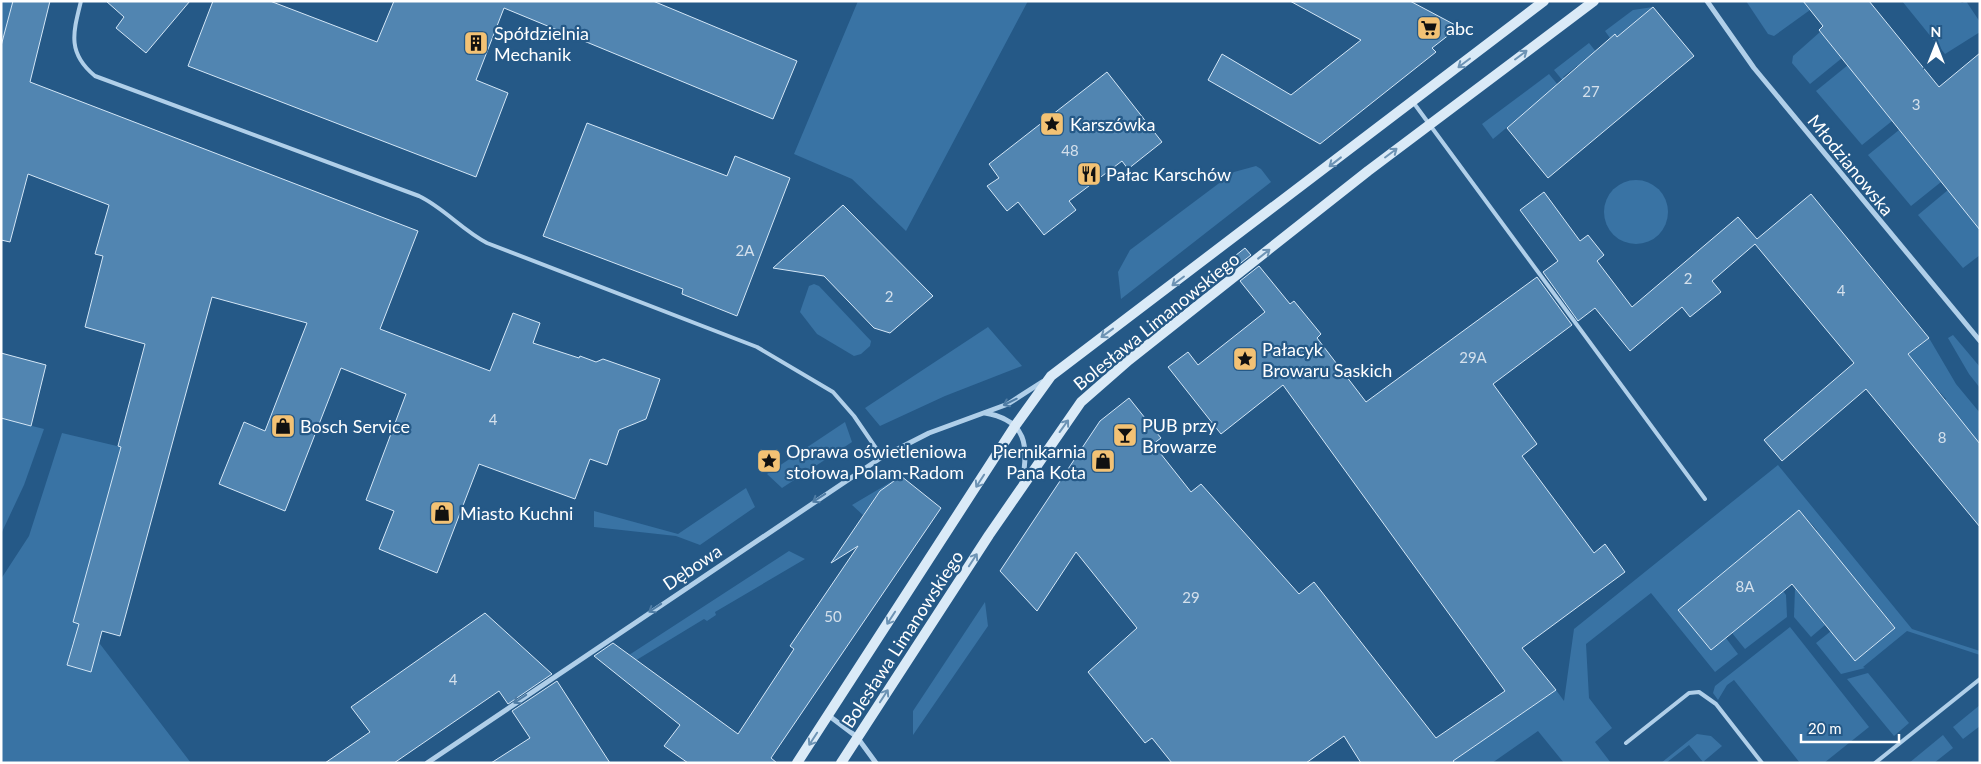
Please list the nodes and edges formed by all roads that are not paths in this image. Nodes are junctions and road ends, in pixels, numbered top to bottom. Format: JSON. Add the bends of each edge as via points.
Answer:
{"nodes":[{"id":1,"x":81,"y":1,"type":"edge"},
{"id":2,"x":1544,"y":1,"type":"edge"},
{"id":3,"x":1594,"y":1,"type":"edge"},
{"id":4,"x":1707,"y":1,"type":"edge"},
{"id":5,"x":1413,"y":101,"type":"junction"},
{"id":6,"x":1430,"y":124,"type":"junction"},
{"id":7,"x":1980,"y":341,"type":"edge"},
{"id":8,"x":1051,"y":376,"type":"junction"},
{"id":9,"x":983,"y":413,"type":"junction"},
{"id":10,"x":1015,"y":426,"type":"junction"},
{"id":11,"x":882,"y":457,"type":"junction"},
{"id":12,"x":1022,"y":488,"type":"junction"},
{"id":13,"x":1705,"y":499,"type":"dead end"},
{"id":14,"x":1980,"y":680,"type":"edge"},
{"id":15,"x":828,"y":715,"type":"junction"},
{"id":16,"x":857,"y":737,"type":"junction"},
{"id":17,"x":1626,"y":743,"type":"dead end"},
{"id":18,"x":427,"y":763,"type":"edge"},
{"id":19,"x":797,"y":763,"type":"edge"},
{"id":20,"x":841,"y":763,"type":"edge"},
{"id":21,"x":876,"y":763,"type":"edge"},
{"id":22,"x":1762,"y":763,"type":"edge"},
{"id":23,"x":1875,"y":763,"type":"edge"}],
"edges":[{"from":1,"to":11,"type":"lane","via":[[73,42],[84,66],[95,76],[419,196],[435,204],[487,243],[757,347],[833,392]]},
{"from":2,"to":5,"type":"street","name":"Bolesława Limanowskiego","one_way":true},
{"from":6,"to":3,"type":"street","name":"Bolesława Limanowskiego","one_way":true},
{"from":4,"to":7,"type":"street","name":"Młodzianowska","via":[[1754,68]]},
{"from":5,"to":6,"type":"lane"},
{"from":5,"to":8,"type":"street","name":"Bolesława Limanowskiego","one_way":true},
{"from":12,"to":6,"type":"street","name":"Bolesława Limanowskiego","one_way":true,"via":[[1081,402],[1105,380]]},
{"from":6,"to":13,"type":"lane"},
{"from":8,"to":9,"type":"street","name":"Dębowa","one_way":true,"via":[[1008,404]]},
{"from":8,"to":10,"type":"street","name":"Bolesława Limanowskiego"},
{"from":9,"to":10,"type":"street","via":[[1004,418]]},
{"from":9,"to":11,"type":"street","name":"Dębowa","via":[[928,433]]},
{"from":10,"to":12,"type":"street","via":[[1024,442]]},
{"from":10,"to":15,"type":"street","name":"Bolesława Limanowskiego","one_way":true},
{"from":11,"to":18,"type":"street","name":"Dębowa","one_way":true},
{"from":16,"to":12,"type":"street","name":"Bolesława Limanowskiego","one_way":true},
{"from":14,"to":23,"type":"lane"},
{"from":15,"to":16,"type":"street"},
{"from":15,"to":19,"type":"street","name":"Bolesława Limanowskiego","one_way":true},
{"from":16,"to":20,"type":"street","name":"Bolesława Limanowskiego"},
{"from":16,"to":21,"type":"street"},
{"from":17,"to":22,"type":"lane","via":[[1689,694],[1699,692],[1716,704]]}]}
